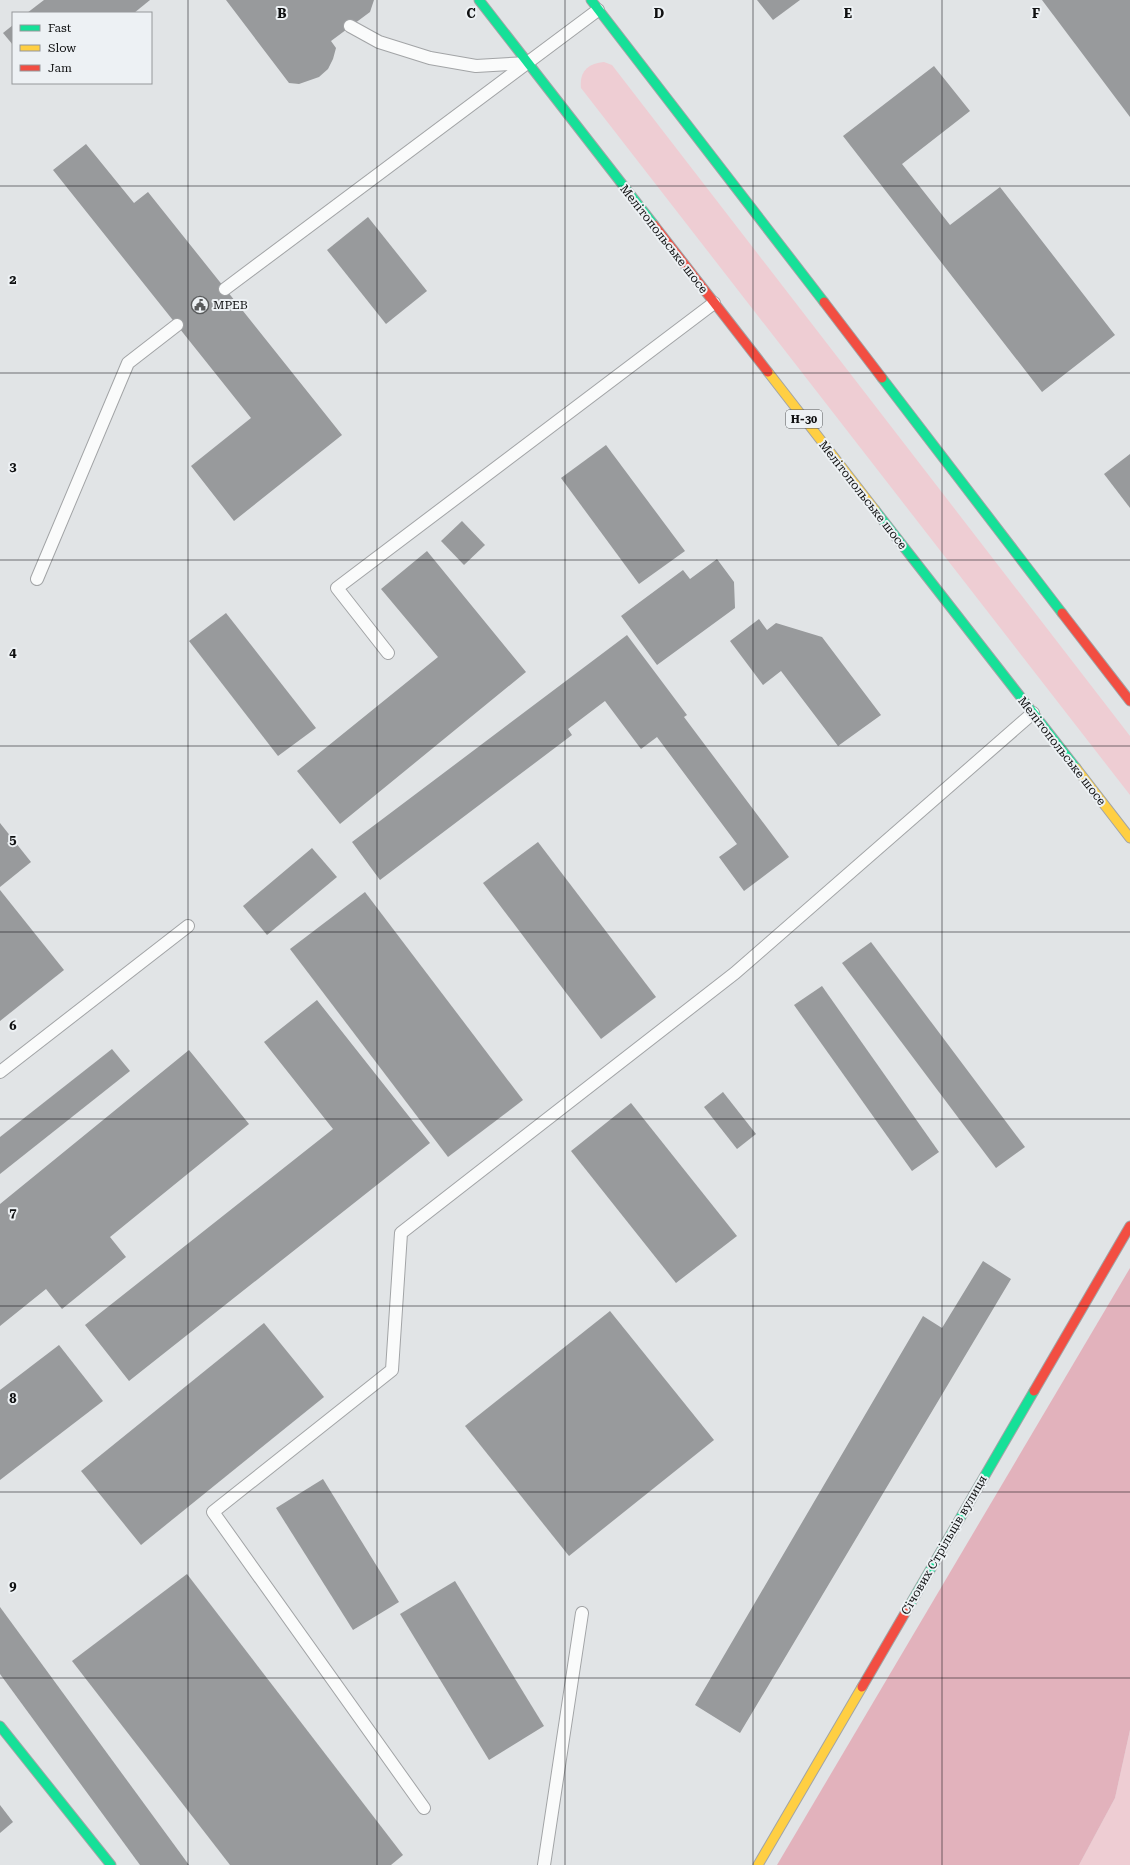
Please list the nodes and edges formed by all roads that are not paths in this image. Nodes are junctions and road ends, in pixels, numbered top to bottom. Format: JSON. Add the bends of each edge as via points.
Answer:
{"nodes":[{"id":1,"x":478,"y":0,"type":"edge"},
{"id":2,"x":591,"y":0,"type":"edge"},
{"id":3,"x":598,"y":10,"type":"junction"},
{"id":4,"x":350,"y":26,"type":"dead end"},
{"id":5,"x":527,"y":63,"type":"junction"},
{"id":6,"x":225,"y":289,"type":"dead end"},
{"id":7,"x":714,"y":303,"type":"junction"},
{"id":8,"x":177,"y":325,"type":"dead end"},
{"id":9,"x":37,"y":579,"type":"dead end"},
{"id":10,"x":388,"y":653,"type":"dead end"},
{"id":11,"x":1130,"y":701,"type":"edge"},
{"id":12,"x":1033,"y":713,"type":"junction"},
{"id":13,"x":1130,"y":838,"type":"edge"},
{"id":14,"x":188,"y":926,"type":"dead end"},
{"id":15,"x":0,"y":1072,"type":"edge"},
{"id":16,"x":1130,"y":1226,"type":"edge"},
{"id":17,"x":582,"y":1613,"type":"dead end"},
{"id":18,"x":0,"y":1726,"type":"edge"},
{"id":19,"x":424,"y":1808,"type":"dead end"},
{"id":20,"x":111,"y":1865,"type":"edge"},
{"id":21,"x":544,"y":1865,"type":"edge"},
{"id":22,"x":758,"y":1865,"type":"edge"}],
"edges":[{"from":1,"to":5,"type":"main road","name":"Мелітопольське шосе","number":"Н-30"},
{"from":2,"to":3,"type":"main road"},
{"from":3,"to":5,"type":"lane"},
{"from":3,"to":11,"type":"main road"},
{"from":4,"to":5,"type":"lane","via":[[379,42],[430,58],[476,66]]},
{"from":5,"to":6,"type":"lane"},
{"from":5,"to":7,"type":"main road","name":"Мелітопольське шосе","number":"Н-30"},
{"from":7,"to":10,"type":"lane","via":[[337,588]]},
{"from":7,"to":12,"type":"main road","name":"Мелітопольське шосе","number":"Н-30"},
{"from":8,"to":9,"type":"lane","via":[[128,363]]},
{"from":12,"to":13,"type":"main road","name":"Мелітопольське шосе","number":"Н-30"},
{"from":12,"to":19,"type":"lane","via":[[735,974],[402,1233],[392,1370],[213,1512]]},
{"from":14,"to":15,"type":"lane"},
{"from":16,"to":22,"type":"main road","name":"Січових Стрільців вулиця"},
{"from":17,"to":21,"type":"lane"},
{"from":18,"to":20,"type":"main road"}]}
